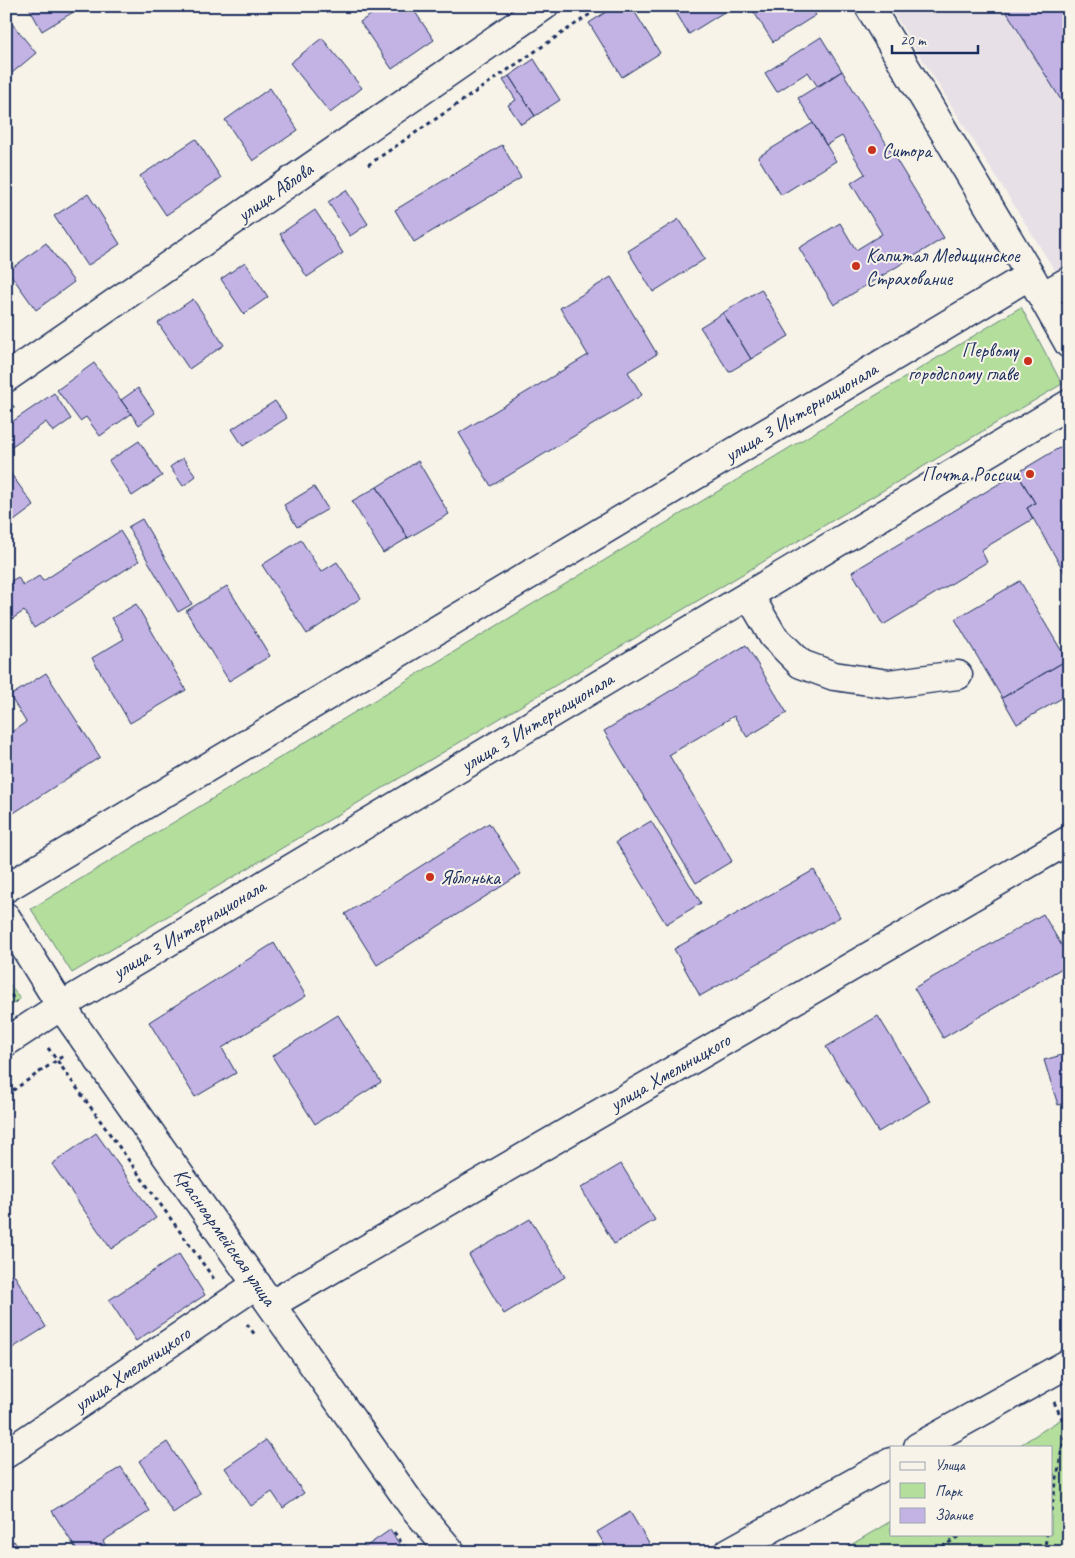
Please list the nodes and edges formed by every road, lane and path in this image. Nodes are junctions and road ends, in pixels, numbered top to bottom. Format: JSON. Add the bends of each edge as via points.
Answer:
{"nodes":[{"id":1,"x":544,"y":6,"type":"edge"},
{"id":2,"x":869,"y":6,"type":"edge"},
{"id":3,"x":1069,"y":281,"type":"edge"},
{"id":4,"x":1036,"y":286,"type":"junction"},
{"id":5,"x":1069,"y":344,"type":"edge"},
{"id":6,"x":6,"y":378,"type":"edge"},
{"id":7,"x":1069,"y":404,"type":"edge"},
{"id":8,"x":749,"y":595,"type":"junction"},
{"id":9,"x":958,"y":675,"type":"dead end"},
{"id":10,"x":1069,"y":840,"type":"edge"},
{"id":11,"x":6,"y":888,"type":"edge"},
{"id":12,"x":6,"y":917,"type":"edge"},
{"id":13,"x":6,"y":988,"type":"edge"},
{"id":14,"x":61,"y":1006,"type":"junction"},
{"id":15,"x":33,"y":1024,"type":"junction"},
{"id":16,"x":86,"y":1041,"type":"junction"},
{"id":17,"x":6,"y":1042,"type":"edge"},
{"id":18,"x":56,"y":1061,"type":"junction"},
{"id":19,"x":6,"y":1095,"type":"edge"},
{"id":20,"x":264,"y":1294,"type":"junction"},
{"id":21,"x":231,"y":1302,"type":"junction"},
{"id":22,"x":259,"y":1341,"type":"dead end"},
{"id":23,"x":1069,"y":1363,"type":"edge"},
{"id":24,"x":1066,"y":1427,"type":"dead end"},
{"id":25,"x":920,"y":1446,"type":"edge"},
{"id":26,"x":6,"y":1454,"type":"edge"},
{"id":27,"x":890,"y":1463,"type":"edge"},
{"id":28,"x":1058,"y":1472,"type":"junction"},
{"id":29,"x":1052,"y":1475,"type":"edge"},
{"id":30,"x":1052,"y":1505,"type":"edge"},
{"id":31,"x":392,"y":1529,"type":"dead end"},
{"id":32,"x":959,"y":1536,"type":"edge"},
{"id":33,"x":1047,"y":1536,"type":"edge"},
{"id":34,"x":947,"y":1544,"type":"junction"},
{"id":35,"x":408,"y":1552,"type":"edge"},
{"id":36,"x":451,"y":1552,"type":"edge"},
{"id":37,"x":729,"y":1552,"type":"edge"},
{"id":38,"x":935,"y":1552,"type":"edge"},
{"id":39,"x":942,"y":1552,"type":"edge"},
{"id":40,"x":1013,"y":1552,"type":"edge"},
{"id":41,"x":1040,"y":1552,"type":"edge"},
{"id":42,"x":1044,"y":1552,"type":"edge"}],
"edges":[{"from":1,"to":6,"type":"street","name":"улица Аблова"},
{"from":2,"to":4,"type":"street"},
{"from":3,"to":4,"type":"street","name":"улица 3 Интернационала"},
{"from":4,"to":5,"type":"street"},
{"from":4,"to":11,"type":"street","name":"улица 3 Интернационала"},
{"from":7,"to":8,"type":"street","name":"улица 3 Интернационала"},
{"from":8,"to":9,"type":"street","via":[[773,636],[801,664],[834,676],[889,684]]},
{"from":8,"to":14,"type":"street","name":"улица 3 Интернационала"},
{"from":10,"to":20,"type":"street","name":"улица Хмельницкого"},
{"from":12,"to":14,"type":"street","name":"Красноармейская улица"},
{"from":13,"to":15,"type":"path"},
{"from":14,"to":15,"type":"street","name":"улица 3 Интернационала"},
{"from":14,"to":16,"type":"street","name":"Красноармейская улица"},
{"from":15,"to":17,"type":"street","name":"улица 3 Интернационала"},
{"from":15,"to":18,"type":"path"},
{"from":16,"to":18,"type":"path"},
{"from":16,"to":20,"type":"street","name":"Красноармейская улица"},
{"from":18,"to":19,"type":"path"},
{"from":18,"to":21,"type":"path"},
{"from":20,"to":21,"type":"street","name":"улица Хмельницкого"},
{"from":20,"to":36,"type":"street","name":"Красноармейская улица","via":[[411,1504]]},
{"from":21,"to":22,"type":"path"},
{"from":21,"to":26,"type":"street","name":"улица Хмельницкого"},
{"from":23,"to":25,"type":"street"},
{"from":24,"to":28,"type":"path"},
{"from":27,"to":37,"type":"street"},
{"from":28,"to":29,"type":"path"},
{"from":28,"to":30,"type":"path"},
{"from":31,"to":35,"type":"path"},
{"from":32,"to":34,"type":"path"},
{"from":33,"to":42,"type":"path"},
{"from":34,"to":38,"type":"path"},
{"from":34,"to":39,"type":"path"},
{"from":40,"to":41,"type":"path"}]}
